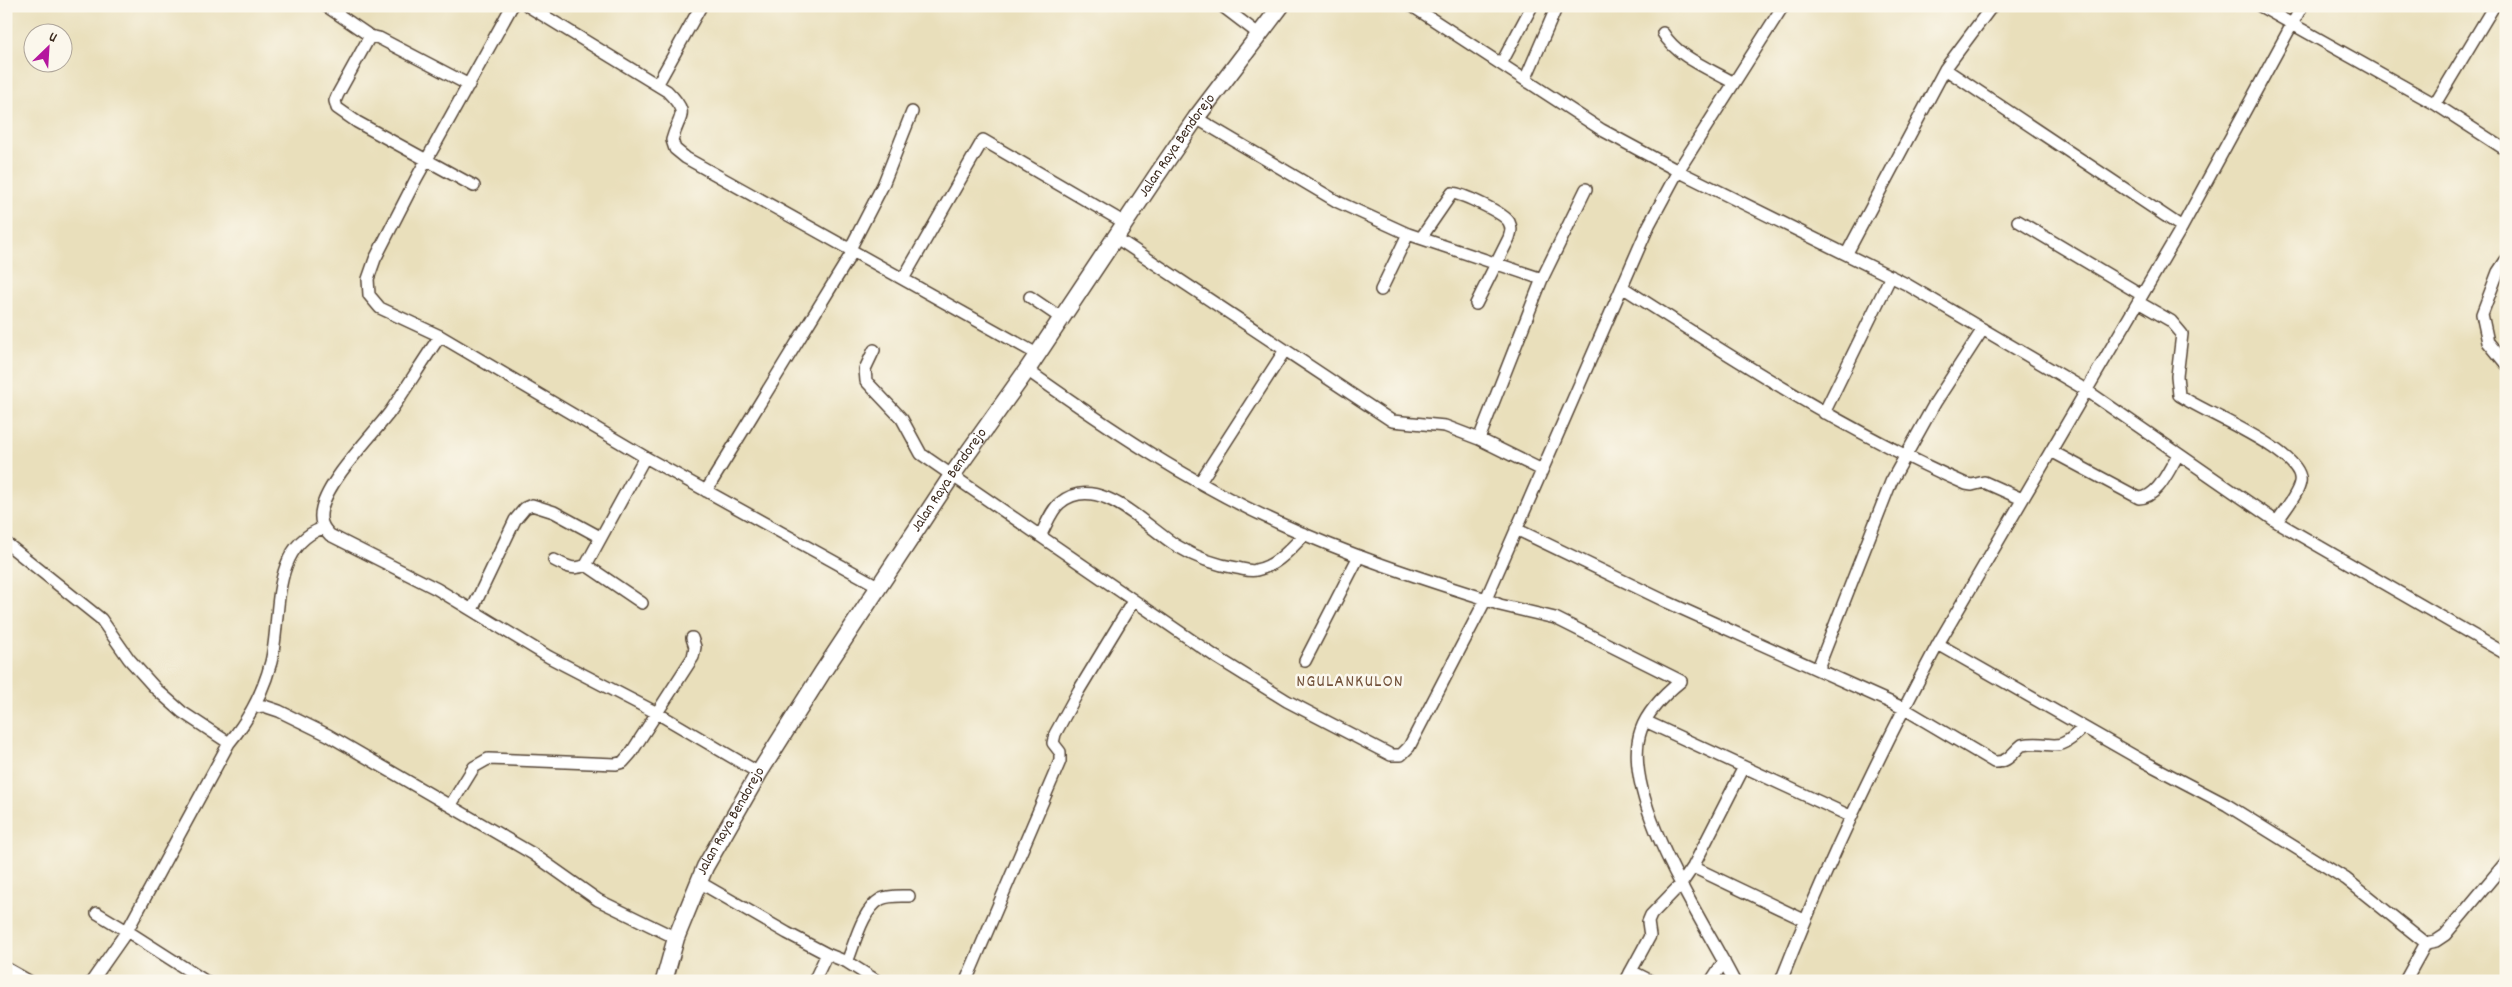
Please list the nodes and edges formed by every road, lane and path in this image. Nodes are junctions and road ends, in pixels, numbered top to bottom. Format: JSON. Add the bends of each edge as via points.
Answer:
{"nodes":[{"id":1,"x":326,"y":6,"type":"edge"},
{"id":2,"x":512,"y":6,"type":"edge"},
{"id":3,"x":528,"y":6,"type":"edge"},
{"id":4,"x":701,"y":6,"type":"edge"},
{"id":5,"x":1222,"y":6,"type":"edge"},
{"id":6,"x":1281,"y":6,"type":"edge"},
{"id":7,"x":1412,"y":6,"type":"edge"},
{"id":8,"x":1532,"y":6,"type":"edge"},
{"id":9,"x":1783,"y":6,"type":"edge"},
{"id":10,"x":1992,"y":6,"type":"edge"},
{"id":11,"x":2260,"y":6,"type":"edge"},
{"id":12,"x":2302,"y":6,"type":"edge"},
{"id":13,"x":2494,"y":6,"type":"edge"},
{"id":14,"x":1552,"y":8,"type":"edge"},
{"id":15,"x":2292,"y":25,"type":"junction"},
{"id":16,"x":1664,"y":32,"type":"dead end"},
{"id":17,"x":1260,"y":35,"type":"junction"},
{"id":18,"x":370,"y":36,"type":"junction"},
{"id":19,"x":1501,"y":64,"type":"junction"},
{"id":20,"x":1945,"y":69,"type":"junction"},
{"id":21,"x":1525,"y":80,"type":"junction"},
{"id":22,"x":1734,"y":83,"type":"junction"},
{"id":23,"x":469,"y":85,"type":"junction"},
{"id":24,"x":657,"y":85,"type":"junction"},
{"id":25,"x":2435,"y":104,"type":"junction"},
{"id":26,"x":912,"y":112,"type":"dead end"},
{"id":27,"x":1196,"y":118,"type":"junction"},
{"id":28,"x":2506,"y":150,"type":"edge"},
{"id":29,"x":427,"y":160,"type":"junction"},
{"id":30,"x":1678,"y":171,"type":"junction"},
{"id":31,"x":474,"y":186,"type":"dead end"},
{"id":32,"x":1586,"y":189,"type":"dead end"},
{"id":33,"x":2018,"y":221,"type":"dead end"},
{"id":34,"x":1125,"y":223,"type":"junction"},
{"id":35,"x":2182,"y":227,"type":"junction"},
{"id":36,"x":1408,"y":234,"type":"junction"},
{"id":37,"x":1115,"y":237,"type":"junction"},
{"id":38,"x":1420,"y":238,"type":"junction"},
{"id":39,"x":852,"y":250,"type":"junction"},
{"id":40,"x":1847,"y":253,"type":"junction"},
{"id":41,"x":2506,"y":260,"type":"edge"},
{"id":42,"x":1498,"y":263,"type":"junction"},
{"id":43,"x":1890,"y":276,"type":"junction"},
{"id":44,"x":903,"y":279,"type":"junction"},
{"id":45,"x":1542,"y":279,"type":"junction"},
{"id":46,"x":1622,"y":287,"type":"junction"},
{"id":47,"x":1381,"y":290,"type":"dead end"},
{"id":48,"x":1030,"y":298,"type":"dead end"},
{"id":49,"x":2140,"y":299,"type":"junction"},
{"id":50,"x":1476,"y":304,"type":"dead end"},
{"id":51,"x":1061,"y":318,"type":"junction"},
{"id":52,"x":1983,"y":329,"type":"junction"},
{"id":53,"x":440,"y":336,"type":"junction"},
{"id":54,"x":874,"y":350,"type":"dead end"},
{"id":55,"x":1285,"y":350,"type":"junction"},
{"id":56,"x":1038,"y":354,"type":"junction"},
{"id":57,"x":2506,"y":364,"type":"edge"},
{"id":58,"x":1027,"y":370,"type":"junction"},
{"id":59,"x":2086,"y":390,"type":"junction"},
{"id":60,"x":1824,"y":413,"type":"junction"},
{"id":61,"x":1478,"y":439,"type":"junction"},
{"id":62,"x":2051,"y":451,"type":"junction"},
{"id":63,"x":1905,"y":454,"type":"junction"},
{"id":64,"x":2178,"y":455,"type":"junction"},
{"id":65,"x":645,"y":457,"type":"junction"},
{"id":66,"x":1542,"y":470,"type":"junction"},
{"id":67,"x":953,"y":474,"type":"junction"},
{"id":68,"x":1200,"y":482,"type":"junction"},
{"id":69,"x":706,"y":491,"type":"junction"},
{"id":70,"x":2022,"y":499,"type":"junction"},
{"id":71,"x":2278,"y":522,"type":"junction"},
{"id":72,"x":323,"y":528,"type":"junction"},
{"id":73,"x":1516,"y":529,"type":"junction"},
{"id":74,"x":1305,"y":534,"type":"junction"},
{"id":75,"x":1040,"y":536,"type":"junction"},
{"id":76,"x":600,"y":537,"type":"junction"},
{"id":77,"x":6,"y":543,"type":"edge"},
{"id":78,"x":1359,"y":556,"type":"junction"},
{"id":79,"x":554,"y":560,"type":"dead end"},
{"id":80,"x":586,"y":565,"type":"junction"},
{"id":81,"x":878,"y":586,"type":"junction"},
{"id":82,"x":1486,"y":599,"type":"junction"},
{"id":83,"x":1133,"y":601,"type":"junction"},
{"id":84,"x":642,"y":603,"type":"dead end"},
{"id":85,"x":472,"y":610,"type":"junction"},
{"id":86,"x":692,"y":638,"type":"dead end"},
{"id":87,"x":1938,"y":644,"type":"junction"},
{"id":88,"x":2506,"y":654,"type":"edge"},
{"id":89,"x":1305,"y":661,"type":"dead end"},
{"id":90,"x":1820,"y":670,"type":"junction"},
{"id":91,"x":254,"y":707,"type":"junction"},
{"id":92,"x":1903,"y":708,"type":"junction"},
{"id":93,"x":657,"y":713,"type":"junction"},
{"id":94,"x":1645,"y":721,"type":"junction"},
{"id":95,"x":2084,"y":728,"type":"junction"},
{"id":96,"x":229,"y":743,"type":"junction"},
{"id":97,"x":1744,"y":767,"type":"junction"},
{"id":98,"x":759,"y":773,"type":"junction"},
{"id":99,"x":450,"y":806,"type":"junction"},
{"id":100,"x":1850,"y":816,"type":"junction"},
{"id":101,"x":2506,"y":862,"type":"edge"},
{"id":102,"x":1693,"y":867,"type":"junction"},
{"id":103,"x":699,"y":882,"type":"junction"},
{"id":104,"x":1682,"y":883,"type":"junction"},
{"id":105,"x":909,"y":896,"type":"dead end"},
{"id":106,"x":97,"y":913,"type":"dead end"},
{"id":107,"x":1804,"y":920,"type":"junction"},
{"id":108,"x":126,"y":931,"type":"junction"},
{"id":109,"x":676,"y":938,"type":"junction"},
{"id":110,"x":2426,"y":943,"type":"junction"},
{"id":111,"x":827,"y":954,"type":"junction"},
{"id":112,"x":1724,"y":961,"type":"junction"},
{"id":113,"x":848,"y":962,"type":"junction"},
{"id":114,"x":6,"y":968,"type":"edge"},
{"id":115,"x":1628,"y":976,"type":"edge"},
{"id":116,"x":28,"y":981,"type":"edge"},
{"id":117,"x":92,"y":981,"type":"edge"},
{"id":118,"x":205,"y":981,"type":"edge"},
{"id":119,"x":664,"y":981,"type":"edge"},
{"id":120,"x":814,"y":981,"type":"edge"},
{"id":121,"x":877,"y":981,"type":"edge"},
{"id":122,"x":966,"y":981,"type":"edge"},
{"id":123,"x":1651,"y":981,"type":"edge"},
{"id":124,"x":1711,"y":981,"type":"edge"},
{"id":125,"x":1734,"y":981,"type":"edge"},
{"id":126,"x":1781,"y":981,"type":"edge"},
{"id":127,"x":2405,"y":981,"type":"edge"}],
"edges":[{"from":1,"to":18,"type":"street"},
{"from":2,"to":23,"type":"street"},
{"from":3,"to":24,"type":"street"},
{"from":4,"to":24,"type":"street"},
{"from":5,"to":17,"type":"street"},
{"from":6,"to":17,"type":"main road","name":"Jalan Raya Bendorejo"},
{"from":7,"to":19,"type":"street"},
{"from":8,"to":19,"type":"street"},
{"from":9,"to":22,"type":"street"},
{"from":10,"to":20,"type":"street"},
{"from":11,"to":15,"type":"street"},
{"from":12,"to":15,"type":"street"},
{"from":13,"to":25,"type":"street"},
{"from":14,"to":21,"type":"street"},
{"from":15,"to":25,"type":"street"},
{"from":15,"to":35,"type":"street"},
{"from":16,"to":22,"type":"street","via":[[1679,52]]},
{"from":17,"to":27,"type":"main road","name":"Jalan Raya Bendorejo"},
{"from":18,"to":23,"type":"street"},
{"from":18,"to":29,"type":"street","via":[[338,94],[337,108]]},
{"from":19,"to":21,"type":"street"},
{"from":20,"to":35,"type":"street"},
{"from":20,"to":40,"type":"street"},
{"from":21,"to":30,"type":"street","via":[[1602,130]]},
{"from":22,"to":30,"type":"street"},
{"from":23,"to":29,"type":"street"},
{"from":24,"to":39,"type":"street","via":[[680,106],[682,118],[672,140],[675,148],[686,158]]},
{"from":25,"to":28,"type":"street"},
{"from":26,"to":39,"type":"street","via":[[883,185]]},
{"from":27,"to":34,"type":"main road","name":"Jalan Raya Bendorejo"},
{"from":27,"to":36,"type":"street","via":[[1338,202]]},
{"from":29,"to":31,"type":"street"},
{"from":29,"to":53,"type":"street","via":[[375,259],[368,279],[369,294],[380,308]]},
{"from":30,"to":40,"type":"street"},
{"from":30,"to":46,"type":"street","via":[[1649,225]]},
{"from":32,"to":45,"type":"street"},
{"from":33,"to":49,"type":"street"},
{"from":34,"to":37,"type":"main road","name":"Jalan Raya Bendorejo"},
{"from":34,"to":44,"type":"street","via":[[983,140]]},
{"from":35,"to":49,"type":"street"},
{"from":36,"to":38,"type":"street"},
{"from":36,"to":47,"type":"street"},
{"from":37,"to":51,"type":"main road","name":"Jalan Raya Bendorejo"},
{"from":37,"to":55,"type":"street"},
{"from":38,"to":42,"type":"street"},
{"from":38,"to":42,"type":"street","via":[[1448,195],[1455,193],[1508,220],[1512,228]]},
{"from":39,"to":44,"type":"street"},
{"from":39,"to":69,"type":"street"},
{"from":40,"to":43,"type":"street"},
{"from":41,"to":57,"type":"street","via":[[2482,314],[2488,342]]},
{"from":42,"to":45,"type":"street"},
{"from":42,"to":50,"type":"street"},
{"from":43,"to":52,"type":"street"},
{"from":43,"to":60,"type":"street"},
{"from":44,"to":56,"type":"street"},
{"from":45,"to":61,"type":"street"},
{"from":46,"to":60,"type":"street"},
{"from":46,"to":66,"type":"street"},
{"from":48,"to":51,"type":"street"},
{"from":49,"to":59,"type":"street"},
{"from":49,"to":71,"type":"street","via":[[2171,321],[2182,334],[2177,376],[2179,395],[2278,452],[2299,471],[2300,483]]},
{"from":51,"to":56,"type":"main road","name":"Jalan Raya Bendorejo"},
{"from":52,"to":59,"type":"street"},
{"from":52,"to":63,"type":"street"},
{"from":53,"to":65,"type":"street"},
{"from":53,"to":72,"type":"street","via":[[390,412],[330,489],[322,506],[320,518]]},
{"from":54,"to":67,"type":"street","via":[[865,369],[866,381],[902,420],[921,454]]},
{"from":55,"to":61,"type":"street","via":[[1392,421],[1439,425]]},
{"from":55,"to":68,"type":"street"},
{"from":56,"to":58,"type":"main road","name":"Jalan Raya Bendorejo"},
{"from":58,"to":67,"type":"main road","name":"Jalan Raya Bendorejo"},
{"from":58,"to":68,"type":"street","via":[[1077,406]]},
{"from":59,"to":62,"type":"street"},
{"from":59,"to":64,"type":"street"},
{"from":60,"to":63,"type":"street"},
{"from":61,"to":66,"type":"street"},
{"from":62,"to":64,"type":"street","via":[[2139,498],[2149,496],[2155,490]]},
{"from":62,"to":70,"type":"street"},
{"from":63,"to":70,"type":"street","via":[[1966,484],[1984,482]]},
{"from":63,"to":90,"type":"street","via":[[1881,503]]},
{"from":64,"to":71,"type":"street"},
{"from":65,"to":69,"type":"street"},
{"from":65,"to":76,"type":"street"},
{"from":66,"to":73,"type":"street"},
{"from":67,"to":75,"type":"street"},
{"from":67,"to":81,"type":"main road","name":"Jalan Raya Bendorejo"},
{"from":68,"to":74,"type":"street"},
{"from":69,"to":81,"type":"street"},
{"from":70,"to":87,"type":"street"},
{"from":71,"to":88,"type":"street"},
{"from":72,"to":85,"type":"street","via":[[330,535]]},
{"from":72,"to":91,"type":"street","via":[[300,540],[284,570],[271,662]]},
{"from":73,"to":82,"type":"street"},
{"from":73,"to":90,"type":"street","via":[[1667,602]]},
{"from":74,"to":75,"type":"street","via":[[1266,567],[1254,571],[1234,568],[1218,565],[1177,546],[1126,508],[1102,498],[1076,495],[1058,504]]},
{"from":74,"to":78,"type":"street"},
{"from":75,"to":83,"type":"street"},
{"from":76,"to":80,"type":"street"},
{"from":76,"to":85,"type":"street","via":[[554,512],[532,505],[525,508],[515,520]]},
{"from":77,"to":96,"type":"street","via":[[101,620],[156,689],[182,712]]},
{"from":78,"to":82,"type":"street"},
{"from":78,"to":89,"type":"street"},
{"from":79,"to":80,"type":"street","via":[[569,568],[578,569]]},
{"from":80,"to":84,"type":"street"},
{"from":81,"to":98,"type":"main road","name":"Jalan Raya Bendorejo"},
{"from":82,"to":83,"type":"street","via":[[1409,747],[1401,755],[1383,751],[1288,701]]},
{"from":82,"to":94,"type":"street","via":[[1555,618],[1681,681],[1666,693]]},
{"from":83,"to":122,"type":"street","via":[[1055,734],[1053,743],[1060,752],[1060,761]]},
{"from":85,"to":93,"type":"street","via":[[549,656]]},
{"from":86,"to":93,"type":"street","via":[[695,647],[693,657]]},
{"from":87,"to":92,"type":"street"},
{"from":87,"to":95,"type":"street"},
{"from":90,"to":92,"type":"street"},
{"from":91,"to":96,"type":"street"},
{"from":91,"to":99,"type":"street","via":[[264,706],[279,711],[328,735]]},
{"from":92,"to":95,"type":"street","via":[[1994,762],[2002,763],[2022,745],[2060,746]]},
{"from":92,"to":100,"type":"street"},
{"from":93,"to":98,"type":"street"},
{"from":93,"to":99,"type":"street","via":[[623,762],[592,764],[488,759],[474,767]]},
{"from":94,"to":97,"type":"street"},
{"from":94,"to":104,"type":"street","via":[[1640,732],[1637,766],[1642,788],[1659,837]]},
{"from":95,"to":110,"type":"street","via":[[2227,805],[2346,879]]},
{"from":96,"to":108,"type":"street"},
{"from":97,"to":100,"type":"street"},
{"from":97,"to":102,"type":"street"},
{"from":98,"to":103,"type":"main road","name":"Jalan Raya Bendorejo"},
{"from":99,"to":109,"type":"street","via":[[533,854],[598,900]]},
{"from":100,"to":107,"type":"street"},
{"from":101,"to":110,"type":"street","via":[[2445,935]]},
{"from":102,"to":104,"type":"street"},
{"from":102,"to":107,"type":"street"},
{"from":103,"to":109,"type":"main road","name":"Jalan Raya Bendorejo"},
{"from":103,"to":111,"type":"street"},
{"from":104,"to":112,"type":"street"},
{"from":104,"to":115,"type":"street","via":[[1651,915],[1648,922],[1650,936]]},
{"from":105,"to":113,"type":"street","via":[[883,898],[874,905]]},
{"from":106,"to":108,"type":"street"},
{"from":107,"to":126,"type":"street"},
{"from":108,"to":117,"type":"street"},
{"from":108,"to":118,"type":"street"},
{"from":109,"to":119,"type":"main road","name":"Jalan Raya Bendorejo"},
{"from":110,"to":127,"type":"street"},
{"from":111,"to":113,"type":"street"},
{"from":111,"to":120,"type":"street"},
{"from":112,"to":124,"type":"street"},
{"from":112,"to":125,"type":"street"},
{"from":113,"to":121,"type":"street"},
{"from":114,"to":116,"type":"street"},
{"from":115,"to":123,"type":"street"}]}
